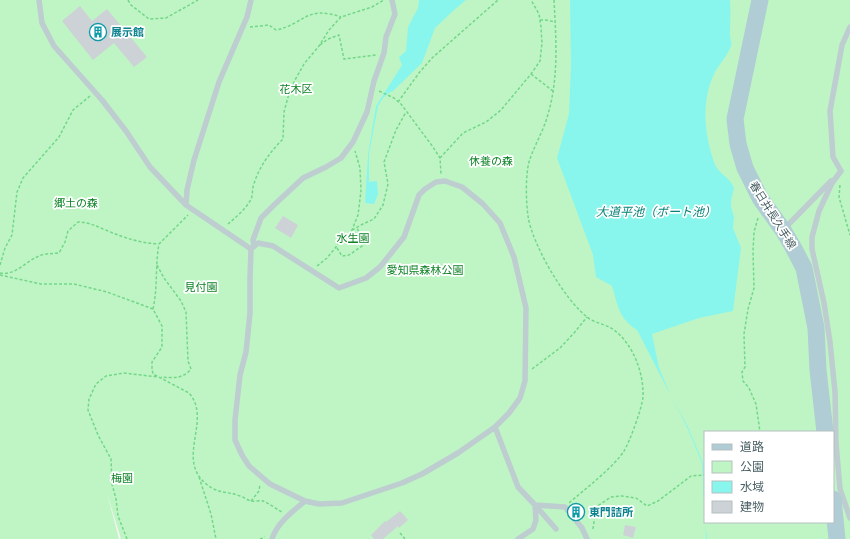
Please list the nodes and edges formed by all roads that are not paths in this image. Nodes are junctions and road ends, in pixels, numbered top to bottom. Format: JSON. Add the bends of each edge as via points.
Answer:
{"nodes":[{"id":1,"x":39,"y":0,"type":"edge"},
{"id":2,"x":251,"y":0,"type":"edge"},
{"id":3,"x":392,"y":0,"type":"edge"},
{"id":4,"x":760,"y":0,"type":"edge"},
{"id":5,"x":850,"y":27,"type":"edge"},
{"id":6,"x":841,"y":171,"type":"junction"},
{"id":7,"x":186,"y":205,"type":"junction"},
{"id":8,"x":782,"y":230,"type":"junction"},
{"id":9,"x":252,"y":248,"type":"junction"},
{"id":10,"x":495,"y":428,"type":"junction"},
{"id":11,"x":825,"y":431,"type":"edge"},
{"id":12,"x":305,"y":501,"type":"junction"},
{"id":13,"x":535,"y":505,"type":"junction"},
{"id":14,"x":834,"y":509,"type":"edge"},
{"id":15,"x":850,"y":518,"type":"edge"},
{"id":16,"x":556,"y":529,"type":"dead end"},
{"id":17,"x":272,"y":539,"type":"edge"},
{"id":18,"x":518,"y":539,"type":"edge"},
{"id":19,"x":587,"y":539,"type":"edge"},
{"id":20,"x":837,"y":539,"type":"edge"}],
"edges":[{"from":1,"to":7,"type":"lane","via":[[42,23],[54,46],[126,131],[150,167]]},
{"from":2,"to":7,"type":"lane","via":[[247,17],[218,82],[194,160]]},
{"from":3,"to":9,"type":"lane","via":[[394,14],[386,37],[384,53],[367,112],[353,142],[341,158],[303,178],[261,218]]},
{"from":4,"to":8,"type":"main road","name":"春日井長久手線","via":[[735,119],[738,144],[745,168],[760,198]]},
{"from":5,"to":6,"type":"lane","via":[[842,46],[830,111],[833,157]]},
{"from":6,"to":8,"type":"lane"},
{"from":6,"to":15,"type":"lane","via":[[832,183],[819,211],[812,237],[812,249],[830,342],[840,488]]},
{"from":7,"to":9,"type":"lane"},
{"from":8,"to":11,"type":"main road","name":"春日井長久手線","via":[[804,268],[816,328]]},
{"from":9,"to":10,"type":"lane","via":[[258,242],[273,246],[338,288],[366,278],[380,267],[404,237],[419,195],[425,189],[436,182],[445,181],[462,187],[483,204],[500,223],[514,257],[526,308],[525,381],[520,398]]},
{"from":9,"to":12,"type":"lane","via":[[250,313],[246,352],[240,375],[235,440],[249,466],[260,476],[270,484]]},
{"from":10,"to":12,"type":"lane","via":[[458,453],[402,483],[342,503],[319,504]]},
{"from":10,"to":13,"type":"lane","via":[[518,487]]},
{"from":12,"to":17,"type":"lane","via":[[287,516]]},
{"from":13,"to":16,"type":"lane"},
{"from":13,"to":18,"type":"lane","via":[[536,520],[533,529]]},
{"from":13,"to":19,"type":"lane","via":[[565,507],[582,528]]},
{"from":14,"to":20,"type":"main road"}]}
